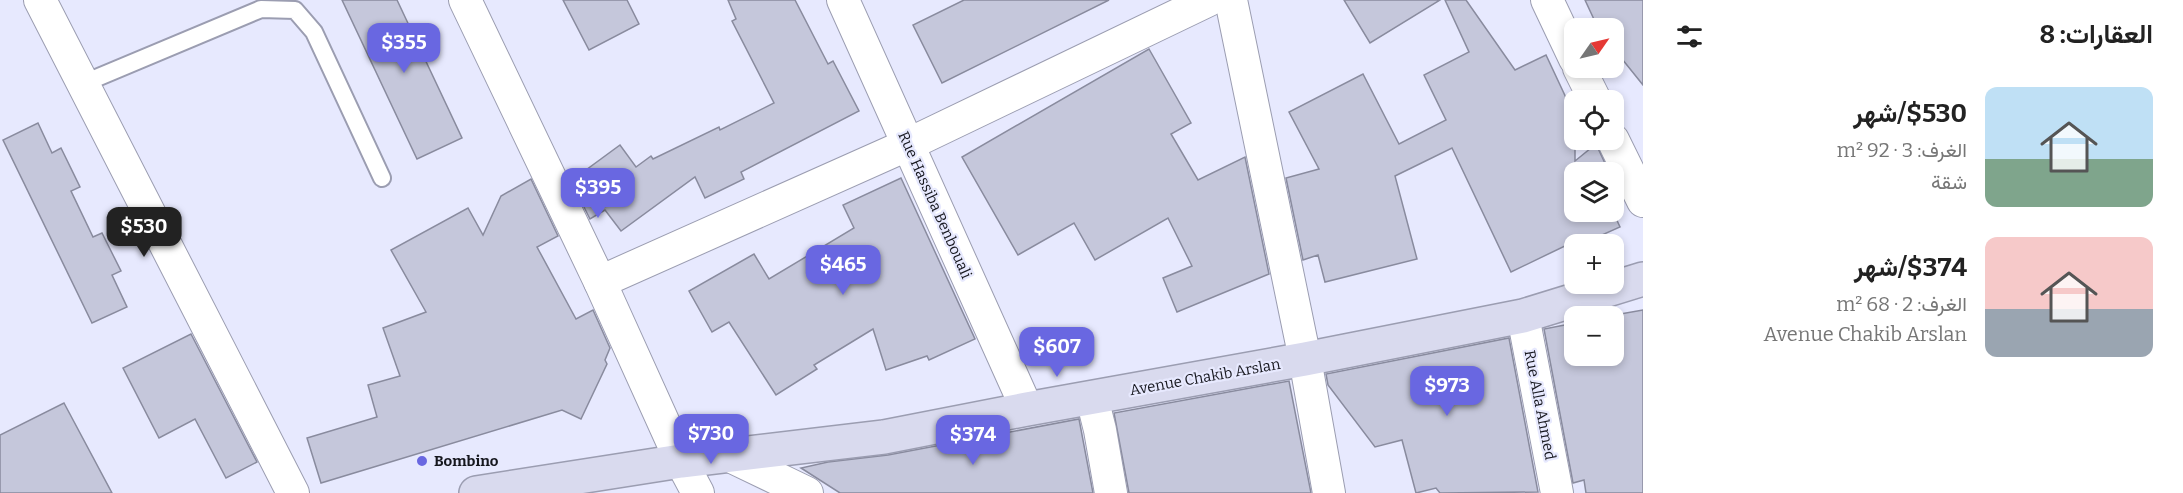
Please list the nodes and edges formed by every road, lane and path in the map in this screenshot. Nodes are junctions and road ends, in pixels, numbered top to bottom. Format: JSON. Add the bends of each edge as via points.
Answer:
{"nodes":[{"id":1,"x":40,"y":0,"type":"edge"},
{"id":2,"x":465,"y":0,"type":"edge"},
{"id":3,"x":843,"y":0,"type":"edge"},
{"id":4,"x":1209,"y":0,"type":"edge"},
{"id":5,"x":1231,"y":0,"type":"edge"},
{"id":6,"x":1547,"y":0,"type":"edge"},
{"id":7,"x":1564,"y":36,"type":"edge"},
{"id":8,"x":82,"y":84,"type":"junction"},
{"id":9,"x":908,"y":145,"type":"junction"},
{"id":10,"x":1619,"y":150,"type":"edge"},
{"id":11,"x":382,"y":178,"type":"dead end"},
{"id":12,"x":1643,"y":201,"type":"edge"},
{"id":13,"x":1643,"y":279,"type":"edge"},
{"id":14,"x":600,"y":282,"type":"junction"},
{"id":15,"x":1523,"y":316,"type":"junction"},
{"id":16,"x":1305,"y":359,"type":"junction"},
{"id":17,"x":1092,"y":398,"type":"junction"},
{"id":18,"x":1027,"y":409,"type":"junction"},
{"id":19,"x":728,"y":455,"type":"junction"},
{"id":20,"x":681,"y":460,"type":"junction"},
{"id":21,"x":293,"y":493,"type":"edge"},
{"id":22,"x":476,"y":493,"type":"edge"},
{"id":23,"x":698,"y":493,"type":"edge"},
{"id":24,"x":807,"y":493,"type":"edge"},
{"id":25,"x":1110,"y":493,"type":"edge"},
{"id":26,"x":1329,"y":493,"type":"edge"},
{"id":27,"x":1557,"y":493,"type":"edge"}],
"edges":[{"from":1,"to":8,"type":"street"},
{"from":2,"to":14,"type":"street"},
{"from":3,"to":9,"type":"street","name":"Rue Hassiba Benbouali"},
{"from":4,"to":9,"type":"street"},
{"from":5,"to":16,"type":"street"},
{"from":6,"to":7,"type":"street"},
{"from":8,"to":11,"type":"lane","via":[[261,9],[295,10],[314,32]]},
{"from":8,"to":21,"type":"street"},
{"from":9,"to":14,"type":"street"},
{"from":9,"to":18,"type":"street","name":"Rue Hassiba Benbouali"},
{"from":10,"to":12,"type":"street"},
{"from":13,"to":15,"type":"main road","name":"Avenue Chakib Arslan"},
{"from":14,"to":20,"type":"street"},
{"from":15,"to":16,"type":"main road","name":"Avenue Chakib Arslan"},
{"from":15,"to":27,"type":"street","name":"Rue Alla Ahmed"},
{"from":16,"to":17,"type":"main road","name":"Avenue Chakib Arslan"},
{"from":16,"to":26,"type":"street"},
{"from":17,"to":18,"type":"main road","name":"Avenue Chakib Arslan"},
{"from":17,"to":25,"type":"street"},
{"from":18,"to":19,"type":"main road","name":"Avenue Chakib Arslan","via":[[884,437]]},
{"from":19,"to":20,"type":"main road","name":"Avenue Chakib Arslan"},
{"from":19,"to":24,"type":"street"},
{"from":20,"to":22,"type":"main road","name":"Avenue Chakib Arslan"},
{"from":20,"to":23,"type":"street"}]}
